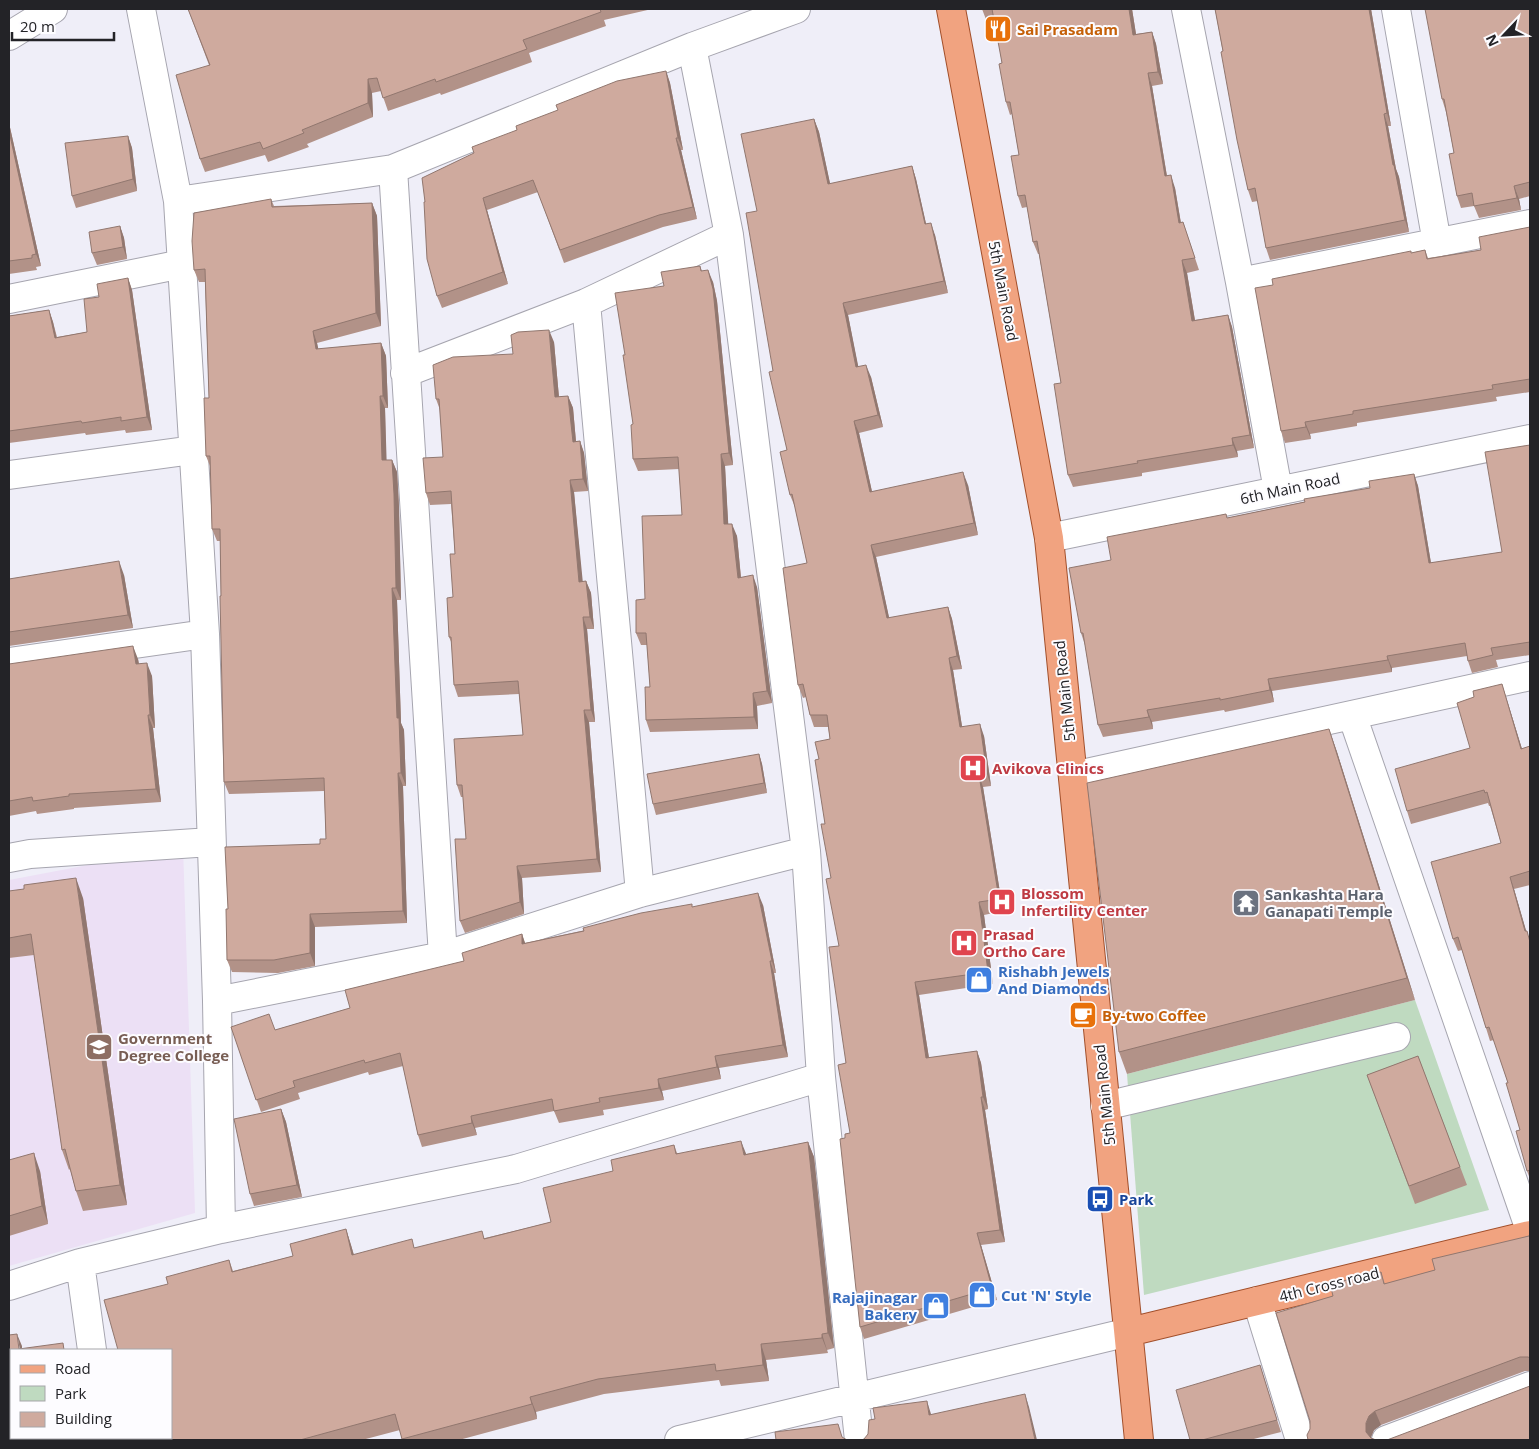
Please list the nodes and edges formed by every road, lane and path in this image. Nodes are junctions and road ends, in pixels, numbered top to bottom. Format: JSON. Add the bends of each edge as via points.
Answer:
{"nodes":[{"id":1,"x":53,"y":9,"type":"edge"},
{"id":2,"x":141,"y":9,"type":"edge"},
{"id":3,"x":796,"y":9,"type":"edge"},
{"id":4,"x":951,"y":9,"type":"edge"},
{"id":5,"x":1186,"y":9,"type":"edge"},
{"id":6,"x":1396,"y":9,"type":"edge"},
{"id":7,"x":9,"y":36,"type":"edge"},
{"id":8,"x":692,"y":47,"type":"junction"},
{"id":9,"x":393,"y":169,"type":"junction"},
{"id":10,"x":178,"y":201,"type":"junction"},
{"id":11,"x":1530,"y":224,"type":"edge"},
{"id":12,"x":729,"y":236,"type":"junction"},
{"id":13,"x":1437,"y":243,"type":"junction"},
{"id":14,"x":182,"y":264,"type":"junction"},
{"id":15,"x":1240,"y":282,"type":"junction"},
{"id":16,"x":9,"y":299,"type":"edge"},
{"id":17,"x":586,"y":303,"type":"junction"},
{"id":18,"x":405,"y":373,"type":"junction"},
{"id":19,"x":1530,"y":439,"type":"edge"},
{"id":20,"x":193,"y":450,"type":"junction"},
{"id":21,"x":9,"y":475,"type":"edge"},
{"id":22,"x":1278,"y":490,"type":"junction"},
{"id":23,"x":1049,"y":538,"type":"junction"},
{"id":24,"x":205,"y":634,"type":"junction"},
{"id":25,"x":9,"y":662,"type":"edge"},
{"id":26,"x":1530,"y":676,"type":"edge"},
{"id":27,"x":1352,"y":715,"type":"junction"},
{"id":28,"x":1073,"y":776,"type":"junction"},
{"id":29,"x":211,"y":842,"type":"junction"},
{"id":30,"x":806,"y":851,"type":"junction"},
{"id":31,"x":9,"y":858,"type":"edge"},
{"id":32,"x":640,"y":893,"type":"junction"},
{"id":33,"x":442,"y":956,"type":"junction"},
{"id":34,"x":217,"y":1000,"type":"junction"},
{"id":35,"x":1396,"y":1037,"type":"dead end"},
{"id":36,"x":821,"y":1077,"type":"junction"},
{"id":37,"x":1105,"y":1106,"type":"junction"},
{"id":38,"x":221,"y":1229,"type":"junction"},
{"id":39,"x":1530,"y":1230,"type":"edge"},
{"id":40,"x":1530,"y":1235,"type":"edge"},
{"id":41,"x":80,"y":1262,"type":"junction"},
{"id":42,"x":9,"y":1286,"type":"edge"},
{"id":43,"x":1257,"y":1301,"type":"junction"},
{"id":44,"x":1129,"y":1332,"type":"junction"},
{"id":45,"x":92,"y":1349,"type":"edge"},
{"id":46,"x":1530,"y":1386,"type":"edge"},
{"id":47,"x":855,"y":1398,"type":"junction"},
{"id":48,"x":679,"y":1440,"type":"edge"},
{"id":49,"x":860,"y":1440,"type":"edge"},
{"id":50,"x":1139,"y":1440,"type":"edge"},
{"id":51,"x":1300,"y":1440,"type":"edge"},
{"id":52,"x":1386,"y":1440,"type":"edge"}],
"edges":[{"from":1,"to":7,"type":"street"},
{"from":2,"to":10,"type":"street"},
{"from":3,"to":8,"type":"street"},
{"from":4,"to":23,"type":"main road","name":"5th Main Road"},
{"from":5,"to":15,"type":"street"},
{"from":6,"to":13,"type":"street"},
{"from":8,"to":9,"type":"street"},
{"from":8,"to":12,"type":"street"},
{"from":9,"to":10,"type":"street"},
{"from":9,"to":18,"type":"street"},
{"from":10,"to":14,"type":"street"},
{"from":11,"to":13,"type":"street"},
{"from":12,"to":17,"type":"street"},
{"from":12,"to":30,"type":"street"},
{"from":13,"to":15,"type":"street"},
{"from":14,"to":16,"type":"street"},
{"from":14,"to":20,"type":"street"},
{"from":15,"to":22,"type":"street"},
{"from":17,"to":18,"type":"street"},
{"from":17,"to":32,"type":"street"},
{"from":18,"to":33,"type":"street"},
{"from":19,"to":22,"type":"street","name":"6th Main Road"},
{"from":20,"to":21,"type":"street"},
{"from":20,"to":24,"type":"street"},
{"from":22,"to":23,"type":"street","name":"6th Main Road"},
{"from":23,"to":28,"type":"main road","name":"5th Main Road"},
{"from":24,"to":25,"type":"street"},
{"from":24,"to":29,"type":"street"},
{"from":26,"to":27,"type":"street"},
{"from":27,"to":28,"type":"street"},
{"from":27,"to":39,"type":"street"},
{"from":28,"to":37,"type":"main road","name":"5th Main Road"},
{"from":29,"to":31,"type":"street"},
{"from":29,"to":34,"type":"street"},
{"from":30,"to":32,"type":"street"},
{"from":30,"to":36,"type":"street"},
{"from":32,"to":33,"type":"street"},
{"from":33,"to":34,"type":"street"},
{"from":34,"to":38,"type":"street"},
{"from":35,"to":37,"type":"street"},
{"from":36,"to":38,"type":"street","via":[[516,1169]]},
{"from":36,"to":47,"type":"street"},
{"from":37,"to":44,"type":"main road","name":"5th Main Road"},
{"from":38,"to":41,"type":"street"},
{"from":40,"to":43,"type":"main road","name":"4th Cross road"},
{"from":41,"to":42,"type":"street"},
{"from":41,"to":45,"type":"street"},
{"from":43,"to":44,"type":"main road","name":"4th Cross road"},
{"from":43,"to":51,"type":"street"},
{"from":44,"to":47,"type":"street"},
{"from":44,"to":50,"type":"main road","name":"5th Main Road"},
{"from":46,"to":52,"type":"street"},
{"from":47,"to":48,"type":"street"},
{"from":47,"to":49,"type":"street"}]}
